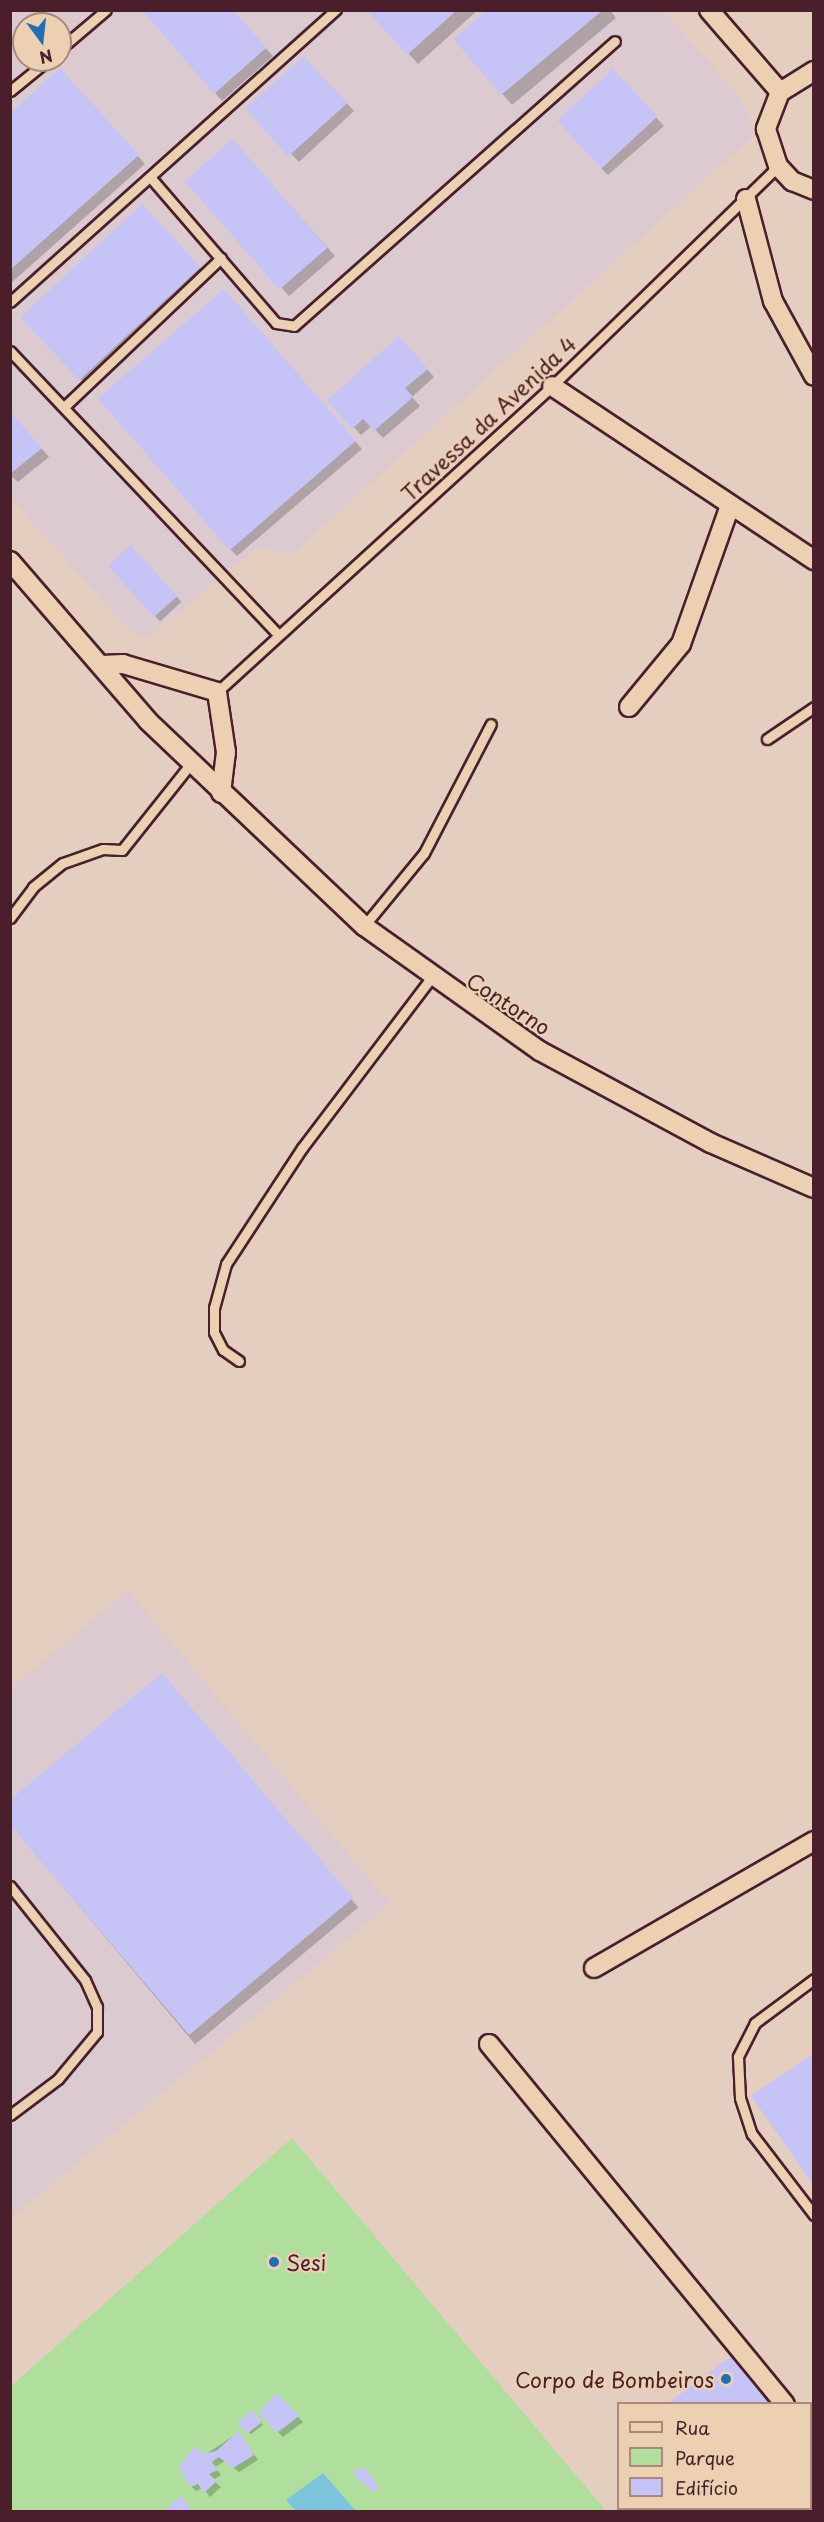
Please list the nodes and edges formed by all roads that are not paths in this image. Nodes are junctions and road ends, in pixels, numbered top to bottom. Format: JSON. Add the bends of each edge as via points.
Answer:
{"nodes":[{"id":1,"x":106,"y":10,"type":"edge"},
{"id":2,"x":336,"y":10,"type":"edge"},
{"id":3,"x":709,"y":10,"type":"edge"},
{"id":4,"x":72,"y":40,"type":"edge"},
{"id":5,"x":615,"y":41,"type":"dead end"},
{"id":6,"x":813,"y":71,"type":"edge"},
{"id":7,"x":33,"y":72,"type":"edge"},
{"id":8,"x":10,"y":91,"type":"edge"},
{"id":9,"x":780,"y":92,"type":"junction"},
{"id":10,"x":778,"y":166,"type":"junction"},
{"id":11,"x":150,"y":177,"type":"junction"},
{"id":12,"x":813,"y":190,"type":"edge"},
{"id":13,"x":746,"y":199,"type":"junction"},
{"id":14,"x":221,"y":258,"type":"junction"},
{"id":15,"x":10,"y":302,"type":"edge"},
{"id":16,"x":10,"y":351,"type":"edge"},
{"id":17,"x":813,"y":376,"type":"edge"},
{"id":18,"x":552,"y":386,"type":"junction"},
{"id":19,"x":65,"y":406,"type":"junction"},
{"id":20,"x":730,"y":506,"type":"junction"},
{"id":21,"x":813,"y":560,"type":"edge"},
{"id":22,"x":10,"y":561,"type":"edge"},
{"id":23,"x":278,"y":634,"type":"junction"},
{"id":24,"x":102,"y":664,"type":"junction"},
{"id":25,"x":217,"y":692,"type":"junction"},
{"id":26,"x":629,"y":707,"type":"dead end"},
{"id":27,"x":813,"y":707,"type":"edge"},
{"id":28,"x":491,"y":724,"type":"dead end"},
{"id":29,"x":766,"y":739,"type":"dead end"},
{"id":30,"x":192,"y":762,"type":"junction"},
{"id":31,"x":221,"y":793,"type":"junction"},
{"id":32,"x":10,"y":918,"type":"edge"},
{"id":33,"x":364,"y":926,"type":"junction"},
{"id":34,"x":431,"y":978,"type":"junction"},
{"id":35,"x":813,"y":1188,"type":"edge"},
{"id":36,"x":239,"y":1361,"type":"dead end"},
{"id":37,"x":813,"y":1841,"type":"edge"},
{"id":38,"x":10,"y":1886,"type":"edge"},
{"id":39,"x":594,"y":1968,"type":"dead end"},
{"id":40,"x":813,"y":1979,"type":"edge"},
{"id":41,"x":489,"y":2044,"type":"dead end"},
{"id":42,"x":10,"y":2115,"type":"edge"},
{"id":43,"x":813,"y":2215,"type":"edge"},
{"id":44,"x":783,"y":2402,"type":"edge"}],
"edges":[{"from":1,"to":4,"type":"lane"},
{"from":2,"to":11,"type":"lane"},
{"from":3,"to":9,"type":"street"},
{"from":5,"to":14,"type":"lane","via":[[294,326],[276,322]]},
{"from":6,"to":9,"type":"street"},
{"from":7,"to":8,"type":"lane"},
{"from":9,"to":10,"type":"street","via":[[766,129]]},
{"from":10,"to":12,"type":"street","via":[[792,181]]},
{"from":10,"to":13,"type":"lane","name":"Travessa da Avenida 4"},
{"from":11,"to":14,"type":"lane"},
{"from":11,"to":15,"type":"lane"},
{"from":13,"to":17,"type":"street","via":[[773,301]]},
{"from":13,"to":18,"type":"lane","name":"Travessa da Avenida 4"},
{"from":14,"to":19,"type":"lane"},
{"from":16,"to":19,"type":"lane"},
{"from":18,"to":20,"type":"street"},
{"from":18,"to":23,"type":"lane","name":"Travessa da Avenida 4"},
{"from":19,"to":23,"type":"lane"},
{"from":20,"to":21,"type":"street"},
{"from":20,"to":26,"type":"street","via":[[681,644]]},
{"from":22,"to":24,"type":"street","name":"Contorno"},
{"from":23,"to":25,"type":"lane","name":"Travessa da Avenida 4"},
{"from":24,"to":25,"type":"street","via":[[123,664]]},
{"from":24,"to":30,"type":"street","name":"Contorno","via":[[148,721]]},
{"from":25,"to":31,"type":"street","via":[[226,752]]},
{"from":27,"to":29,"type":"lane"},
{"from":28,"to":33,"type":"lane","via":[[424,853]]},
{"from":30,"to":31,"type":"street","name":"Contorno"},
{"from":30,"to":32,"type":"lane","via":[[122,850],[103,849],[63,863],[33,887]]},
{"from":31,"to":33,"type":"street","name":"Contorno"},
{"from":33,"to":34,"type":"street","name":"Contorno"},
{"from":34,"to":35,"type":"street","name":"Contorno","via":[[540,1051],[621,1097]]},
{"from":34,"to":36,"type":"lane","via":[[302,1148],[226,1264],[214,1308],[214,1332],[223,1350]]},
{"from":37,"to":39,"type":"street"},
{"from":38,"to":42,"type":"lane","via":[[85,1980],[97,2007],[97,2032],[58,2079]]},
{"from":40,"to":43,"type":"lane","via":[[755,2023],[744,2040],[738,2069],[752,2134]]},
{"from":41,"to":44,"type":"street"}]}
